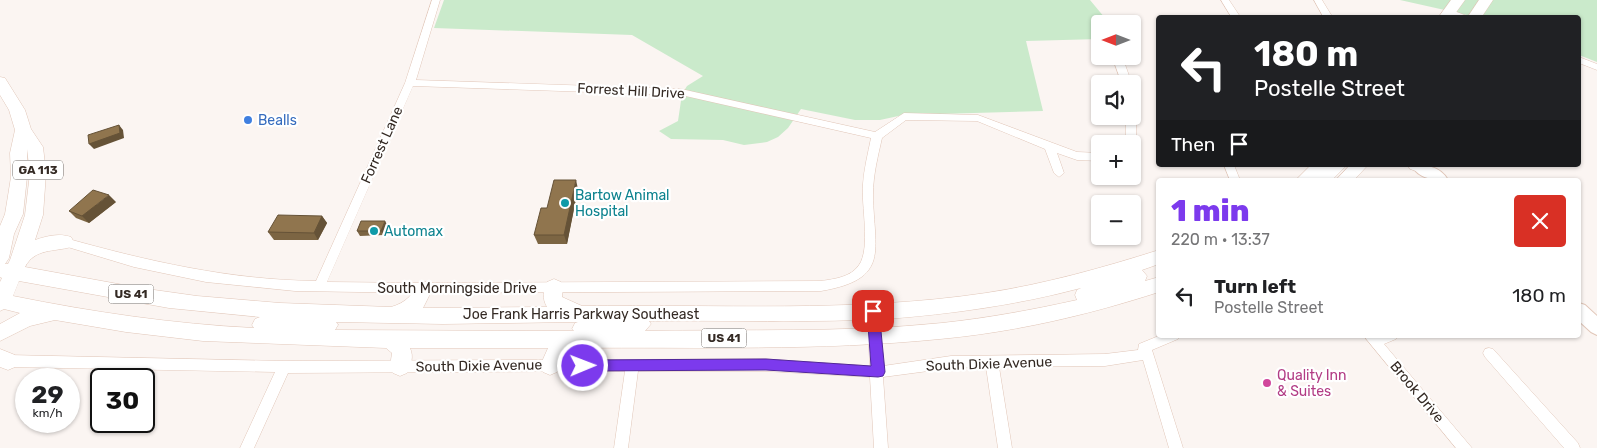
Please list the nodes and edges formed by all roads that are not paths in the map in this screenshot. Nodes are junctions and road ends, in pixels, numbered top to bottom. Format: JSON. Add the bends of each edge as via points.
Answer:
{"nodes":[{"id":1,"x":436,"y":0,"type":"edge"},
{"id":2,"x":1225,"y":0,"type":"edge"},
{"id":3,"x":1318,"y":0,"type":"edge"},
{"id":4,"x":1458,"y":0,"type":"edge"},
{"id":5,"x":1474,"y":0,"type":"edge"},
{"id":6,"x":1486,"y":0,"type":"edge"},
{"id":7,"x":1235,"y":15,"type":"edge"},
{"id":8,"x":1327,"y":15,"type":"edge"},
{"id":9,"x":1456,"y":15,"type":"edge"},
{"id":10,"x":1457,"y":15,"type":"edge"},
{"id":11,"x":1476,"y":15,"type":"edge"},
{"id":12,"x":1581,"y":61,"type":"edge"},
{"id":13,"x":1597,"y":67,"type":"edge"},
{"id":14,"x":0,"y":82,"type":"edge"},
{"id":15,"x":410,"y":83,"type":"junction"},
{"id":16,"x":22,"y":130,"type":"junction"},
{"id":17,"x":876,"y":136,"type":"junction"},
{"id":18,"x":1049,"y":147,"type":"junction"},
{"id":19,"x":1091,"y":157,"type":"edge"},
{"id":20,"x":1320,"y":167,"type":"edge"},
{"id":21,"x":1337,"y":167,"type":"edge"},
{"id":22,"x":1358,"y":167,"type":"edge"},
{"id":23,"x":1420,"y":167,"type":"edge"},
{"id":24,"x":1059,"y":173,"type":"dead end"},
{"id":25,"x":1306,"y":178,"type":"edge"},
{"id":26,"x":1323,"y":178,"type":"edge"},
{"id":27,"x":1346,"y":178,"type":"edge"},
{"id":28,"x":1437,"y":178,"type":"edge"},
{"id":29,"x":34,"y":215,"type":"junction"},
{"id":30,"x":1,"y":232,"type":"edge"},
{"id":31,"x":65,"y":242,"type":"junction"},
{"id":32,"x":0,"y":258,"type":"edge"},
{"id":33,"x":1156,"y":258,"type":"edge"},
{"id":34,"x":1156,"y":280,"type":"edge"},
{"id":35,"x":4,"y":287,"type":"edge"},
{"id":36,"x":319,"y":287,"type":"junction"},
{"id":37,"x":554,"y":287,"type":"junction"},
{"id":38,"x":424,"y":288,"type":"junction"},
{"id":39,"x":1581,"y":312,"type":"edge"},
{"id":40,"x":58,"y":313,"type":"junction"},
{"id":41,"x":591,"y":314,"type":"junction"},
{"id":42,"x":392,"y":315,"type":"junction"},
{"id":43,"x":415,"y":315,"type":"junction"},
{"id":44,"x":874,"y":323,"type":"junction"},
{"id":45,"x":1597,"y":327,"type":"edge"},
{"id":46,"x":0,"y":333,"type":"edge"},
{"id":47,"x":1167,"y":338,"type":"edge"},
{"id":48,"x":1372,"y":338,"type":"edge"},
{"id":49,"x":574,"y":339,"type":"junction"},
{"id":50,"x":389,"y":340,"type":"junction"},
{"id":51,"x":520,"y":340,"type":"junction"},
{"id":52,"x":1489,"y":353,"type":"dead end"},
{"id":53,"x":1148,"y":354,"type":"junction"},
{"id":54,"x":3,"y":361,"type":"edge"},
{"id":55,"x":992,"y":362,"type":"junction"},
{"id":56,"x":632,"y":365,"type":"junction"},
{"id":57,"x":550,"y":366,"type":"junction"},
{"id":58,"x":284,"y":367,"type":"junction"},
{"id":59,"x":400,"y":367,"type":"junction"},
{"id":60,"x":878,"y":372,"type":"junction"},
{"id":61,"x":247,"y":448,"type":"edge"},
{"id":62,"x":621,"y":448,"type":"edge"},
{"id":63,"x":881,"y":448,"type":"edge"},
{"id":64,"x":1005,"y":448,"type":"edge"},
{"id":65,"x":1176,"y":448,"type":"edge"},
{"id":66,"x":1465,"y":448,"type":"edge"},
{"id":67,"x":1574,"y":448,"type":"edge"}],
"edges":[{"from":1,"to":15,"type":"street","name":"Forrest Lane"},
{"from":2,"to":7,"type":"street"},
{"from":3,"to":8,"type":"street"},
{"from":4,"to":9,"type":"main road"},
{"from":5,"to":10,"type":"main road"},
{"from":6,"to":11,"type":"main road"},
{"from":12,"to":13,"type":"street"},
{"from":14,"to":16,"type":"main road","number":"GA 113","via":[[17,110]]},
{"from":15,"to":17,"type":"street","name":"Forrest Hill Drive","via":[[682,92]]},
{"from":15,"to":36,"type":"street","name":"Forrest Lane"},
{"from":16,"to":29,"type":"main road","number":"GA 113","via":[[36,155],[38,180]]},
{"from":16,"to":30,"type":"main road","number":"GA 113","via":[[14,214]]},
{"from":17,"to":18,"type":"street","via":[[904,116],[978,118]]},
{"from":17,"to":37,"type":"street","name":"South Morningside Drive","via":[[868,183],[870,256],[853,278],[821,286]]},
{"from":18,"to":19,"type":"street","via":[[1077,156]]},
{"from":18,"to":24,"type":"street"},
{"from":20,"to":25,"type":"main road"},
{"from":21,"to":26,"type":"main road"},
{"from":22,"to":27,"type":"main road"},
{"from":23,"to":28,"type":"street"},
{"from":29,"to":31,"type":"main road","via":[[45,232]]},
{"from":29,"to":35,"type":"main road","number":"GA 113"},
{"from":30,"to":32,"type":"main road","number":"GA 113"},
{"from":31,"to":35,"type":"main road","via":[[38,245]]},
{"from":31,"to":36,"type":"street","name":"South Morningside Drive","via":[[206,277]]},
{"from":33,"to":44,"type":"main road","name":"Joe Frank Harris Parkway Southeast","number":"US 41","via":[[1098,277],[1031,293],[960,304]]},
{"from":34,"to":44,"type":"main road","name":"Joe Frank Harris Parkway Southeast","number":"US 41","via":[[1076,308],[998,323],[940,331]]},
{"from":35,"to":40,"type":"main road","name":"Joe Frank Harris Parkway Southeast","number":"US 41"},
{"from":35,"to":42,"type":"main road","name":"Joe Frank Harris Parkway Southeast","number":"US 41","via":[[112,291],[199,305]]},
{"from":35,"to":43,"type":"main road","via":[[150,316],[236,324],[343,324]]},
{"from":36,"to":38,"type":"street","name":"South Morningside Drive"},
{"from":37,"to":38,"type":"street","name":"South Morningside Drive"},
{"from":37,"to":41,"type":"main road","via":[[552,299],[557,305]]},
{"from":38,"to":42,"type":"main road","via":[[418,302]]},
{"from":39,"to":45,"type":"street"},
{"from":40,"to":46,"type":"main road","via":[[26,319]]},
{"from":40,"to":50,"type":"main road","name":"Joe Frank Harris Parkway Southeast","number":"US 41","via":[[206,333]]},
{"from":41,"to":43,"type":"main road","name":"Joe Frank Harris Parkway Southeast","number":"US 41"},
{"from":41,"to":44,"type":"main road","name":"Joe Frank Harris Parkway Southeast","number":"US 41"},
{"from":42,"to":43,"type":"main road","name":"Joe Frank Harris Parkway Southeast","number":"US 41"},
{"from":44,"to":49,"type":"main road","name":"Joe Frank Harris Parkway Southeast","number":"US 41"},
{"from":44,"to":51,"type":"main road","via":[[643,324],[558,331]]},
{"from":44,"to":60,"type":"street"},
{"from":47,"to":53,"type":"street","via":[[1143,348]]},
{"from":48,"to":66,"type":"street","name":"Brook Drive"},
{"from":49,"to":51,"type":"main road","name":"Joe Frank Harris Parkway Southeast","number":"US 41"},
{"from":49,"to":57,"type":"main road","via":[[557,349]]},
{"from":50,"to":51,"type":"main road","name":"Joe Frank Harris Parkway Southeast","number":"US 41"},
{"from":50,"to":59,"type":"main road","via":[[403,350]]},
{"from":52,"to":67,"type":"street"},
{"from":53,"to":55,"type":"street","name":"South Dixie Avenue","via":[[1105,360]]},
{"from":53,"to":65,"type":"street"},
{"from":54,"to":58,"type":"street","name":"South Dixie Avenue"},
{"from":55,"to":60,"type":"street","name":"South Dixie Avenue","via":[[951,362]]},
{"from":55,"to":64,"type":"street"},
{"from":56,"to":57,"type":"street","name":"South Dixie Avenue"},
{"from":56,"to":60,"type":"street","name":"South Dixie Avenue","via":[[766,365]]},
{"from":56,"to":62,"type":"street"},
{"from":57,"to":59,"type":"street","name":"South Dixie Avenue"},
{"from":58,"to":59,"type":"street","name":"South Dixie Avenue"},
{"from":58,"to":61,"type":"street"},
{"from":60,"to":63,"type":"street"}]}
